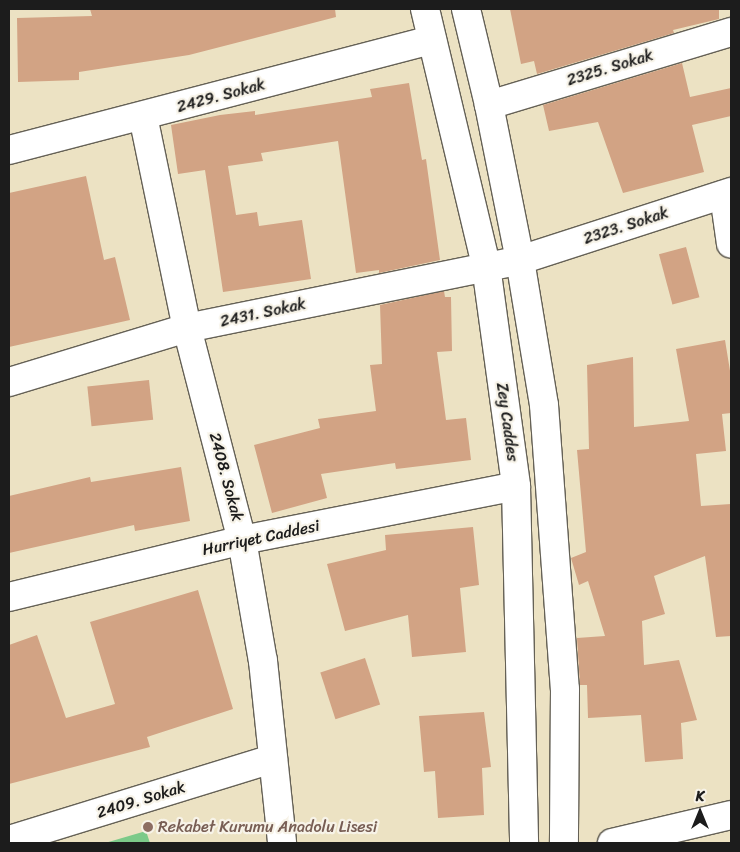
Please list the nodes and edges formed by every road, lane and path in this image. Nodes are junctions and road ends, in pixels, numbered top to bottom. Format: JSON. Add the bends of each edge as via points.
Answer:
{"nodes":[{"id":1,"x":425,"y":9,"type":"edge"},
{"id":2,"x":466,"y":9,"type":"edge"},
{"id":3,"x":731,"y":32,"type":"edge"},
{"id":4,"x":432,"y":40,"type":"junction"},
{"id":5,"x":489,"y":104,"type":"junction"},
{"id":6,"x":143,"y":116,"type":"junction"},
{"id":7,"x":10,"y":146,"type":"edge"},
{"id":8,"x":728,"y":193,"type":"edge"},
{"id":9,"x":731,"y":244,"type":"edge"},
{"id":10,"x":520,"y":260,"type":"junction"},
{"id":11,"x":486,"y":266,"type":"junction"},
{"id":12,"x":187,"y":328,"type":"junction"},
{"id":13,"x":9,"y":382,"type":"edge"},
{"id":14,"x":516,"y":486,"type":"junction"},
{"id":15,"x":242,"y":540,"type":"junction"},
{"id":16,"x":9,"y":598,"type":"edge"},
{"id":17,"x":273,"y":759,"type":"junction"},
{"id":18,"x":731,"y":815,"type":"edge"},
{"id":19,"x":9,"y":840,"type":"edge"},
{"id":20,"x":282,"y":843,"type":"edge"},
{"id":21,"x":524,"y":843,"type":"edge"},
{"id":22,"x":564,"y":843,"type":"edge"},
{"id":23,"x":612,"y":843,"type":"edge"}],
"edges":[{"from":1,"to":4,"type":"street","name":"Zey Caddes"},
{"from":2,"to":5,"type":"street"},
{"from":3,"to":5,"type":"street","name":"2325. Sokak"},
{"from":4,"to":6,"type":"street","name":"2429. Sokak"},
{"from":4,"to":11,"type":"street","name":"Zey Caddes"},
{"from":5,"to":10,"type":"street"},
{"from":6,"to":7,"type":"street","name":"2429. Sokak"},
{"from":6,"to":12,"type":"street","name":"2408. Sokak"},
{"from":8,"to":9,"type":"street"},
{"from":8,"to":10,"type":"street","name":"2323. Sokak"},
{"from":10,"to":11,"type":"street","name":"2431. Sokak"},
{"from":10,"to":22,"type":"street","via":[[544,405],[551,481],[565,689]]},
{"from":11,"to":12,"type":"street","name":"2431. Sokak"},
{"from":11,"to":14,"type":"street","name":"Zey Caddes"},
{"from":12,"to":13,"type":"street","name":"2431. Sokak"},
{"from":12,"to":15,"type":"street","name":"2408. Sokak"},
{"from":14,"to":15,"type":"street","name":"Hurriyet Caddesi"},
{"from":14,"to":21,"type":"street","name":"Zey Caddes"},
{"from":15,"to":16,"type":"street","name":"Hurriyet Caddesi"},
{"from":15,"to":17,"type":"street","name":"2408. Sokak","via":[[262,661]]},
{"from":17,"to":19,"type":"street","name":"2409. Sokak"},
{"from":17,"to":20,"type":"street","name":"2408. Sokak"},
{"from":18,"to":23,"type":"street"}]}
